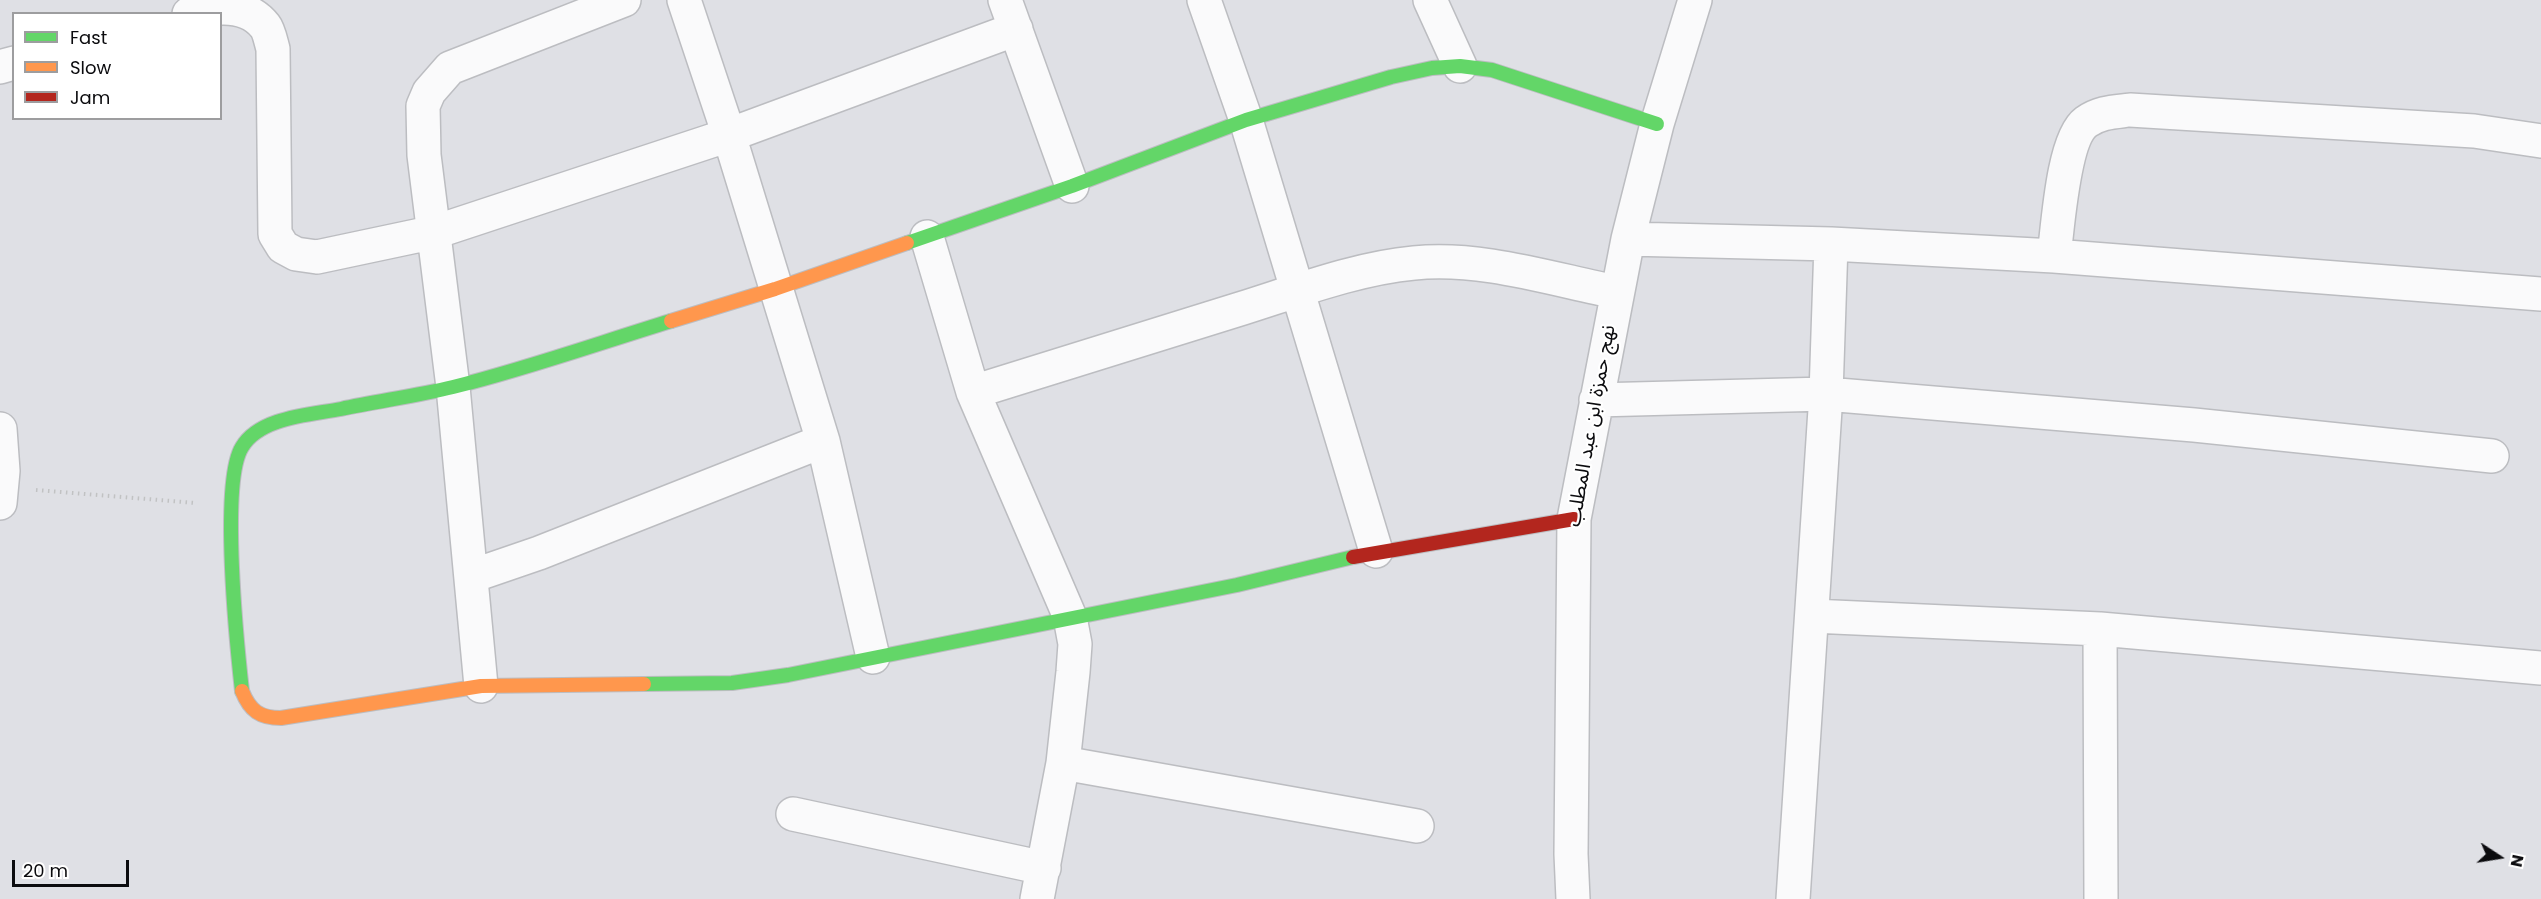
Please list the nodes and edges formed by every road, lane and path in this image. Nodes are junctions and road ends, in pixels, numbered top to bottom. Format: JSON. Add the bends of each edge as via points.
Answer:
{"nodes":[{"id":1,"x":624,"y":0,"type":"edge"},
{"id":2,"x":684,"y":0,"type":"edge"},
{"id":3,"x":1204,"y":0,"type":"edge"},
{"id":4,"x":1430,"y":0,"type":"edge"},
{"id":5,"x":1695,"y":0,"type":"edge"},
{"id":6,"x":199,"y":12,"type":"edge"},
{"id":7,"x":1011,"y":15,"type":"edge"},
{"id":8,"x":1460,"y":66,"type":"junction"},
{"id":9,"x":1246,"y":120,"type":"junction"},
{"id":10,"x":1657,"y":124,"type":"junction"},
{"id":11,"x":729,"y":135,"type":"junction"},
{"id":12,"x":2541,"y":141,"type":"edge"},
{"id":13,"x":1072,"y":186,"type":"junction"},
{"id":14,"x":435,"y":232,"type":"junction"},
{"id":15,"x":927,"y":237,"type":"junction"},
{"id":16,"x":1628,"y":239,"type":"junction"},
{"id":17,"x":1831,"y":244,"type":"junction"},
{"id":18,"x":2054,"y":256,"type":"junction"},
{"id":19,"x":775,"y":289,"type":"junction"},
{"id":20,"x":1298,"y":291,"type":"junction"},
{"id":21,"x":1616,"y":292,"type":"junction"},
{"id":22,"x":2541,"y":294,"type":"edge"},
{"id":23,"x":453,"y":387,"type":"junction"},
{"id":24,"x":973,"y":392,"type":"junction"},
{"id":25,"x":1826,"y":394,"type":"junction"},
{"id":26,"x":1596,"y":400,"type":"junction"},
{"id":27,"x":0,"y":429,"type":"edge"},
{"id":28,"x":823,"y":441,"type":"junction"},
{"id":29,"x":2493,"y":456,"type":"dead end"},
{"id":30,"x":1,"y":495,"type":"edge"},
{"id":31,"x":231,"y":505,"type":"junction"},
{"id":32,"x":1574,"y":519,"type":"junction"},
{"id":33,"x":1376,"y":551,"type":"junction"},
{"id":34,"x":472,"y":576,"type":"junction"},
{"id":35,"x":1812,"y":616,"type":"junction"},
{"id":36,"x":1070,"y":617,"type":"junction"},
{"id":37,"x":2100,"y":629,"type":"junction"},
{"id":38,"x":873,"y":657,"type":"junction"},
{"id":39,"x":2541,"y":668,"type":"edge"},
{"id":40,"x":481,"y":686,"type":"junction"},
{"id":41,"x":1063,"y":763,"type":"junction"},
{"id":42,"x":793,"y":814,"type":"dead end"},
{"id":43,"x":1417,"y":826,"type":"dead end"},
{"id":44,"x":1044,"y":868,"type":"junction"},
{"id":45,"x":1037,"y":899,"type":"edge"},
{"id":46,"x":1573,"y":899,"type":"edge"},
{"id":47,"x":1793,"y":899,"type":"edge"},
{"id":48,"x":2101,"y":899,"type":"edge"}],
"edges":[{"from":1,"to":14,"type":"street","via":[[450,68],[438,78],[423,106],[422,131]]},
{"from":2,"to":11,"type":"street"},
{"from":3,"to":9,"type":"street"},
{"from":4,"to":8,"type":"street"},
{"from":5,"to":10,"type":"street","name":"نهج حمزة ابن عبد المطلب"},
{"from":6,"to":14,"type":"street","via":[[224,7],[246,11],[266,27],[273,58],[275,234],[283,247],[296,254],[317,256]]},
{"from":7,"to":11,"type":"street"},
{"from":7,"to":13,"type":"street"},
{"from":8,"to":9,"type":"street","via":[[1391,77]]},
{"from":8,"to":10,"type":"street","via":[[1518,77]]},
{"from":9,"to":13,"type":"street"},
{"from":9,"to":20,"type":"street"},
{"from":10,"to":16,"type":"street","name":"نهج حمزة ابن عبد المطلب"},
{"from":11,"to":14,"type":"street"},
{"from":11,"to":19,"type":"street"},
{"from":12,"to":18,"type":"street","via":[[2475,131],[2130,110],[2101,113],[2084,123],[2070,145]]},
{"from":13,"to":15,"type":"street"},
{"from":14,"to":23,"type":"street"},
{"from":15,"to":19,"type":"street"},
{"from":15,"to":24,"type":"street"},
{"from":16,"to":17,"type":"street"},
{"from":16,"to":21,"type":"street","name":"نهج حمزة ابن عبد المطلب"},
{"from":17,"to":18,"type":"street"},
{"from":17,"to":25,"type":"street"},
{"from":18,"to":22,"type":"street"},
{"from":19,"to":23,"type":"street"},
{"from":19,"to":28,"type":"street"},
{"from":20,"to":21,"type":"street","via":[[1415,262],[1503,269]]},
{"from":20,"to":24,"type":"street"},
{"from":20,"to":33,"type":"street"},
{"from":21,"to":26,"type":"street","name":"نهج حمزة ابن عبد المطلب"},
{"from":23,"to":31,"type":"street","via":[[283,420],[259,432],[241,448],[233,468]]},
{"from":23,"to":34,"type":"street"},
{"from":24,"to":36,"type":"street"},
{"from":25,"to":26,"type":"street"},
{"from":25,"to":29,"type":"street","via":[[2194,425]]},
{"from":25,"to":35,"type":"street"},
{"from":26,"to":32,"type":"street","name":"نهج حمزة ابن عبد المطلب"},
{"from":27,"to":30,"type":"street"},
{"from":28,"to":34,"type":"street"},
{"from":28,"to":38,"type":"street"},
{"from":30,"to":31,"type":"path"},
{"from":31,"to":40,"type":"street","via":[[242,691],[248,706],[258,716],[291,718]]},
{"from":32,"to":33,"type":"street"},
{"from":32,"to":46,"type":"street","name":"نهج حمزة ابن عبد المطلب"},
{"from":33,"to":36,"type":"street","via":[[1237,585]]},
{"from":34,"to":40,"type":"street"},
{"from":35,"to":37,"type":"street"},
{"from":35,"to":47,"type":"street"},
{"from":36,"to":38,"type":"street"},
{"from":36,"to":41,"type":"street","via":[[1075,644]]},
{"from":37,"to":39,"type":"street"},
{"from":37,"to":48,"type":"street"},
{"from":38,"to":40,"type":"street","via":[[732,683]]},
{"from":41,"to":43,"type":"street"},
{"from":41,"to":44,"type":"street"},
{"from":42,"to":44,"type":"street"},
{"from":44,"to":45,"type":"street"}]}
